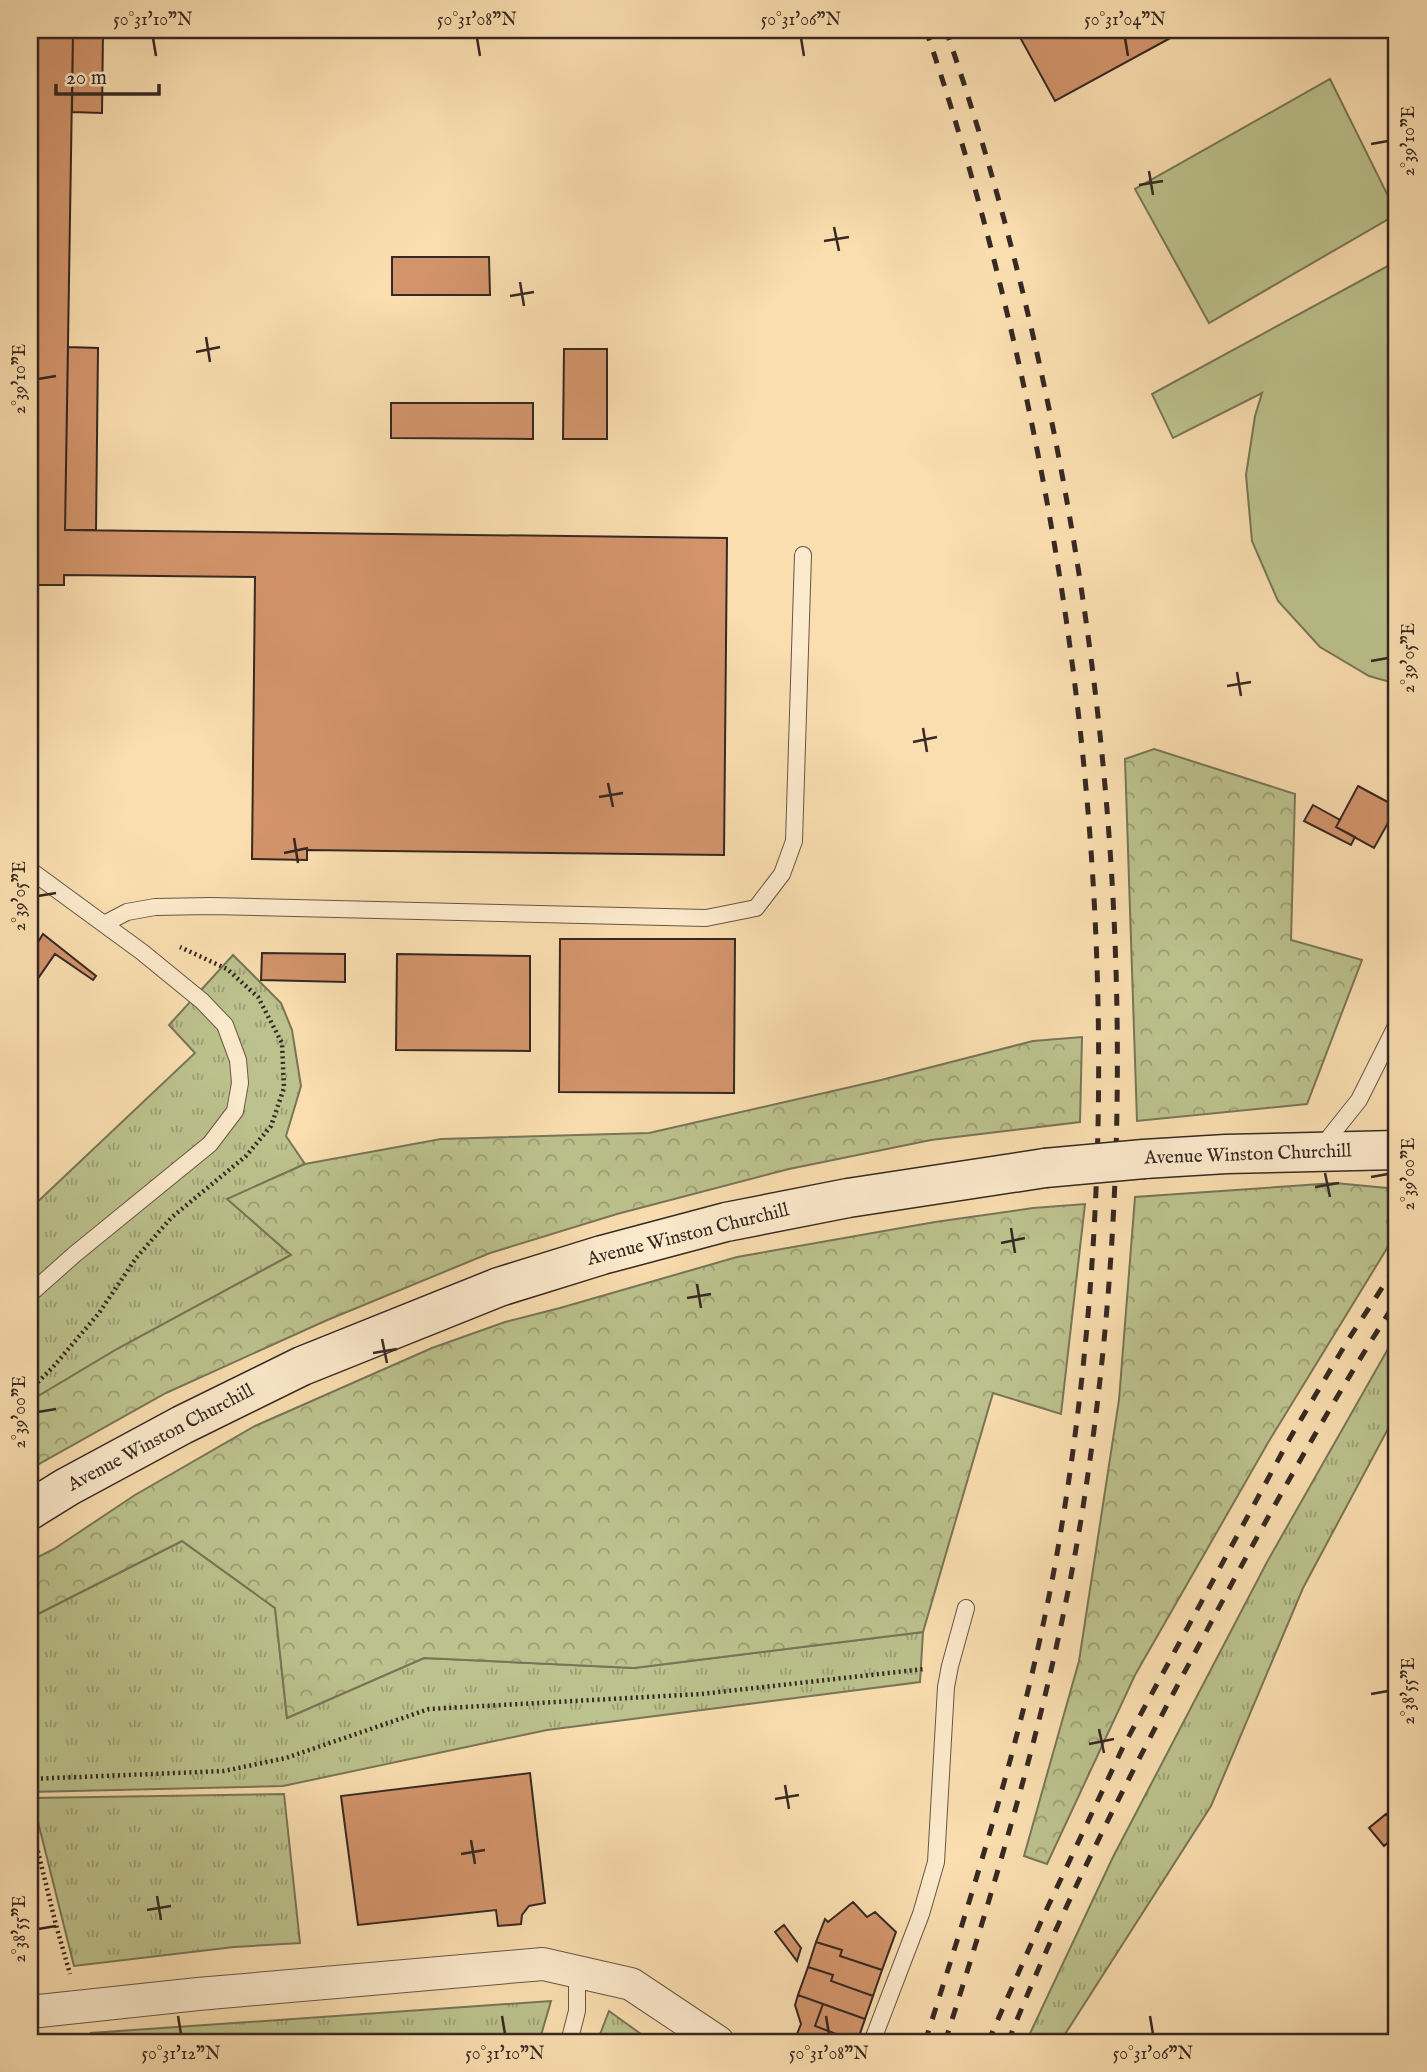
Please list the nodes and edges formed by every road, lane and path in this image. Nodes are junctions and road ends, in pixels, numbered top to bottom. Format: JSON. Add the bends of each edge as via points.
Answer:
{"nodes":[{"id":1,"x":803,"y":555,"type":"dead end"},
{"id":2,"x":30,"y":870,"type":"edge"},
{"id":3,"x":104,"y":924,"type":"junction"},
{"id":4,"x":177,"y":946,"type":"dead end"},
{"id":5,"x":1397,"y":1024,"type":"edge"},
{"id":6,"x":1397,"y":1150,"type":"edge"},
{"id":7,"x":1318,"y":1151,"type":"junction"},
{"id":8,"x":30,"y":1294,"type":"edge"},
{"id":9,"x":30,"y":1390,"type":"edge"},
{"id":10,"x":30,"y":1510,"type":"edge"},
{"id":11,"x":966,"y":1608,"type":"dead end"},
{"id":12,"x":950,"y":1666,"type":"junction"},
{"id":13,"x":30,"y":1779,"type":"edge"},
{"id":14,"x":30,"y":1819,"type":"edge"},
{"id":15,"x":577,"y":1972,"type":"junction"},
{"id":16,"x":79,"y":2006,"type":"junction"},
{"id":17,"x":30,"y":2012,"type":"edge"},
{"id":18,"x":569,"y":2042,"type":"edge"},
{"id":19,"x":718,"y":2042,"type":"edge"},
{"id":20,"x":872,"y":2042,"type":"edge"}],
"edges":[{"from":1,"to":3,"type":"lane","via":[[794,841],[782,874],[757,908],[706,918],[155,907],[127,912]]},
{"from":2,"to":3,"type":"lane"},
{"from":3,"to":8,"type":"lane","via":[[202,1001],[225,1025],[238,1060],[235,1111],[210,1144]]},
{"from":4,"to":9,"type":"path","via":[[227,969],[258,997],[282,1043],[284,1088],[271,1126],[246,1156],[171,1218],[136,1258],[99,1313]]},
{"from":5,"to":7,"type":"lane","via":[[1359,1100]]},
{"from":6,"to":7,"type":"main road","name":"Avenue Winston Churchill"},
{"from":7,"to":10,"type":"main road","name":"Avenue Winston Churchill","bridge":true,"via":[[1045,1168],[848,1198],[726,1222],[602,1255],[499,1287],[302,1366],[182,1425]]},
{"from":11,"to":12,"type":"lane"},
{"from":12,"to":13,"type":"path","via":[[701,1694],[429,1709],[286,1758],[224,1771]]},
{"from":12,"to":20,"type":"lane","via":[[936,1862]]},
{"from":14,"to":16,"type":"path"},
{"from":15,"to":16,"type":"street","via":[[542,1964]]},
{"from":15,"to":18,"type":"lane","via":[[577,2011]]},
{"from":15,"to":19,"type":"street","via":[[631,1984]]},
{"from":16,"to":17,"type":"street"}]}
